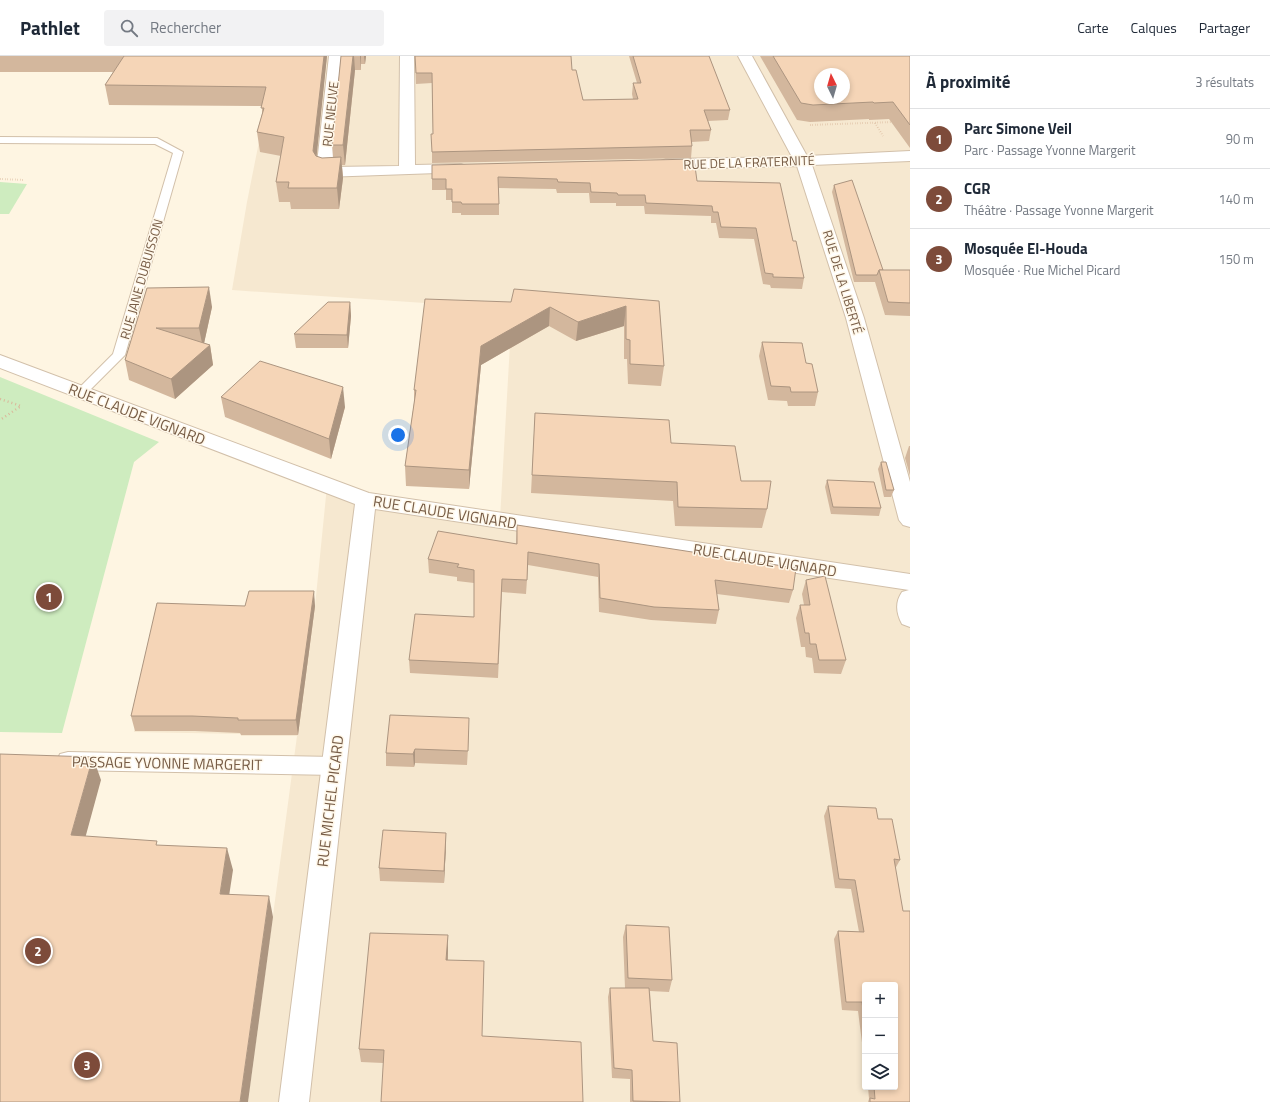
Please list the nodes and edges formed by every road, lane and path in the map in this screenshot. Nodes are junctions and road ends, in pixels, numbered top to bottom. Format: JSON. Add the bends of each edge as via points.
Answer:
{"nodes":[{"id":1,"x":336,"y":56,"type":"edge"},
{"id":2,"x":407,"y":56,"type":"edge"},
{"id":3,"x":745,"y":56,"type":"edge"},
{"id":4,"x":893,"y":118,"type":"edge"},
{"id":5,"x":805,"y":125,"type":"edge"},
{"id":6,"x":0,"y":140,"type":"edge"},
{"id":7,"x":910,"y":156,"type":"edge"},
{"id":8,"x":803,"y":161,"type":"junction"},
{"id":9,"x":652,"y":165,"type":"edge"},
{"id":10,"x":478,"y":169,"type":"edge"},
{"id":11,"x":407,"y":170,"type":"junction"},
{"id":12,"x":0,"y":179,"type":"edge"},
{"id":13,"x":25,"y":180,"type":"dead end"},
{"id":14,"x":0,"y":361,"type":"edge"},
{"id":15,"x":80,"y":393,"type":"junction"},
{"id":16,"x":0,"y":399,"type":"edge"},
{"id":17,"x":0,"y":420,"type":"edge"},
{"id":18,"x":366,"y":500,"type":"junction"},
{"id":19,"x":910,"y":520,"type":"edge"},
{"id":20,"x":910,"y":582,"type":"edge"},
{"id":21,"x":910,"y":598,"type":"edge"},
{"id":22,"x":910,"y":618,"type":"edge"},
{"id":23,"x":48,"y":761,"type":"edge"},
{"id":24,"x":335,"y":766,"type":"junction"},
{"id":25,"x":294,"y":1102,"type":"edge"}],
"edges":[{"from":1,"to":11,"type":"street","name":"RUE NEUVE","via":[[324,172]]},
{"from":2,"to":11,"type":"street"},
{"from":3,"to":8,"type":"street","name":"RUE DE LA LIBERTÉ"},
{"from":4,"to":5,"type":"path","via":[[895,122]]},
{"from":6,"to":15,"type":"lane","name":"RUE JANE DUBUISSON","via":[[157,141],[178,152],[119,355]]},
{"from":7,"to":8,"type":"street","name":"RUE DE LA FRATERNITÉ"},
{"from":8,"to":9,"type":"street","name":"RUE DE LA FRATERNITÉ"},
{"from":8,"to":19,"type":"street","name":"RUE DE LA LIBERTÉ","via":[[855,318]]},
{"from":10,"to":11,"type":"street"},
{"from":12,"to":13,"type":"path"},
{"from":14,"to":15,"type":"street","name":"RUE CLAUDE VIGNARD"},
{"from":15,"to":18,"type":"street","name":"RUE CLAUDE VIGNARD"},
{"from":16,"to":17,"type":"path","via":[[21,406]]},
{"from":18,"to":20,"type":"street","name":"RUE CLAUDE VIGNARD"},
{"from":18,"to":24,"type":"street","name":"RUE MICHEL PICARD"},
{"from":21,"to":22,"type":"street"},
{"from":23,"to":24,"type":"street","name":"PASSAGE YVONNE MARGERIT"},
{"from":24,"to":25,"type":"street","name":"RUE MICHEL PICARD"}]}
